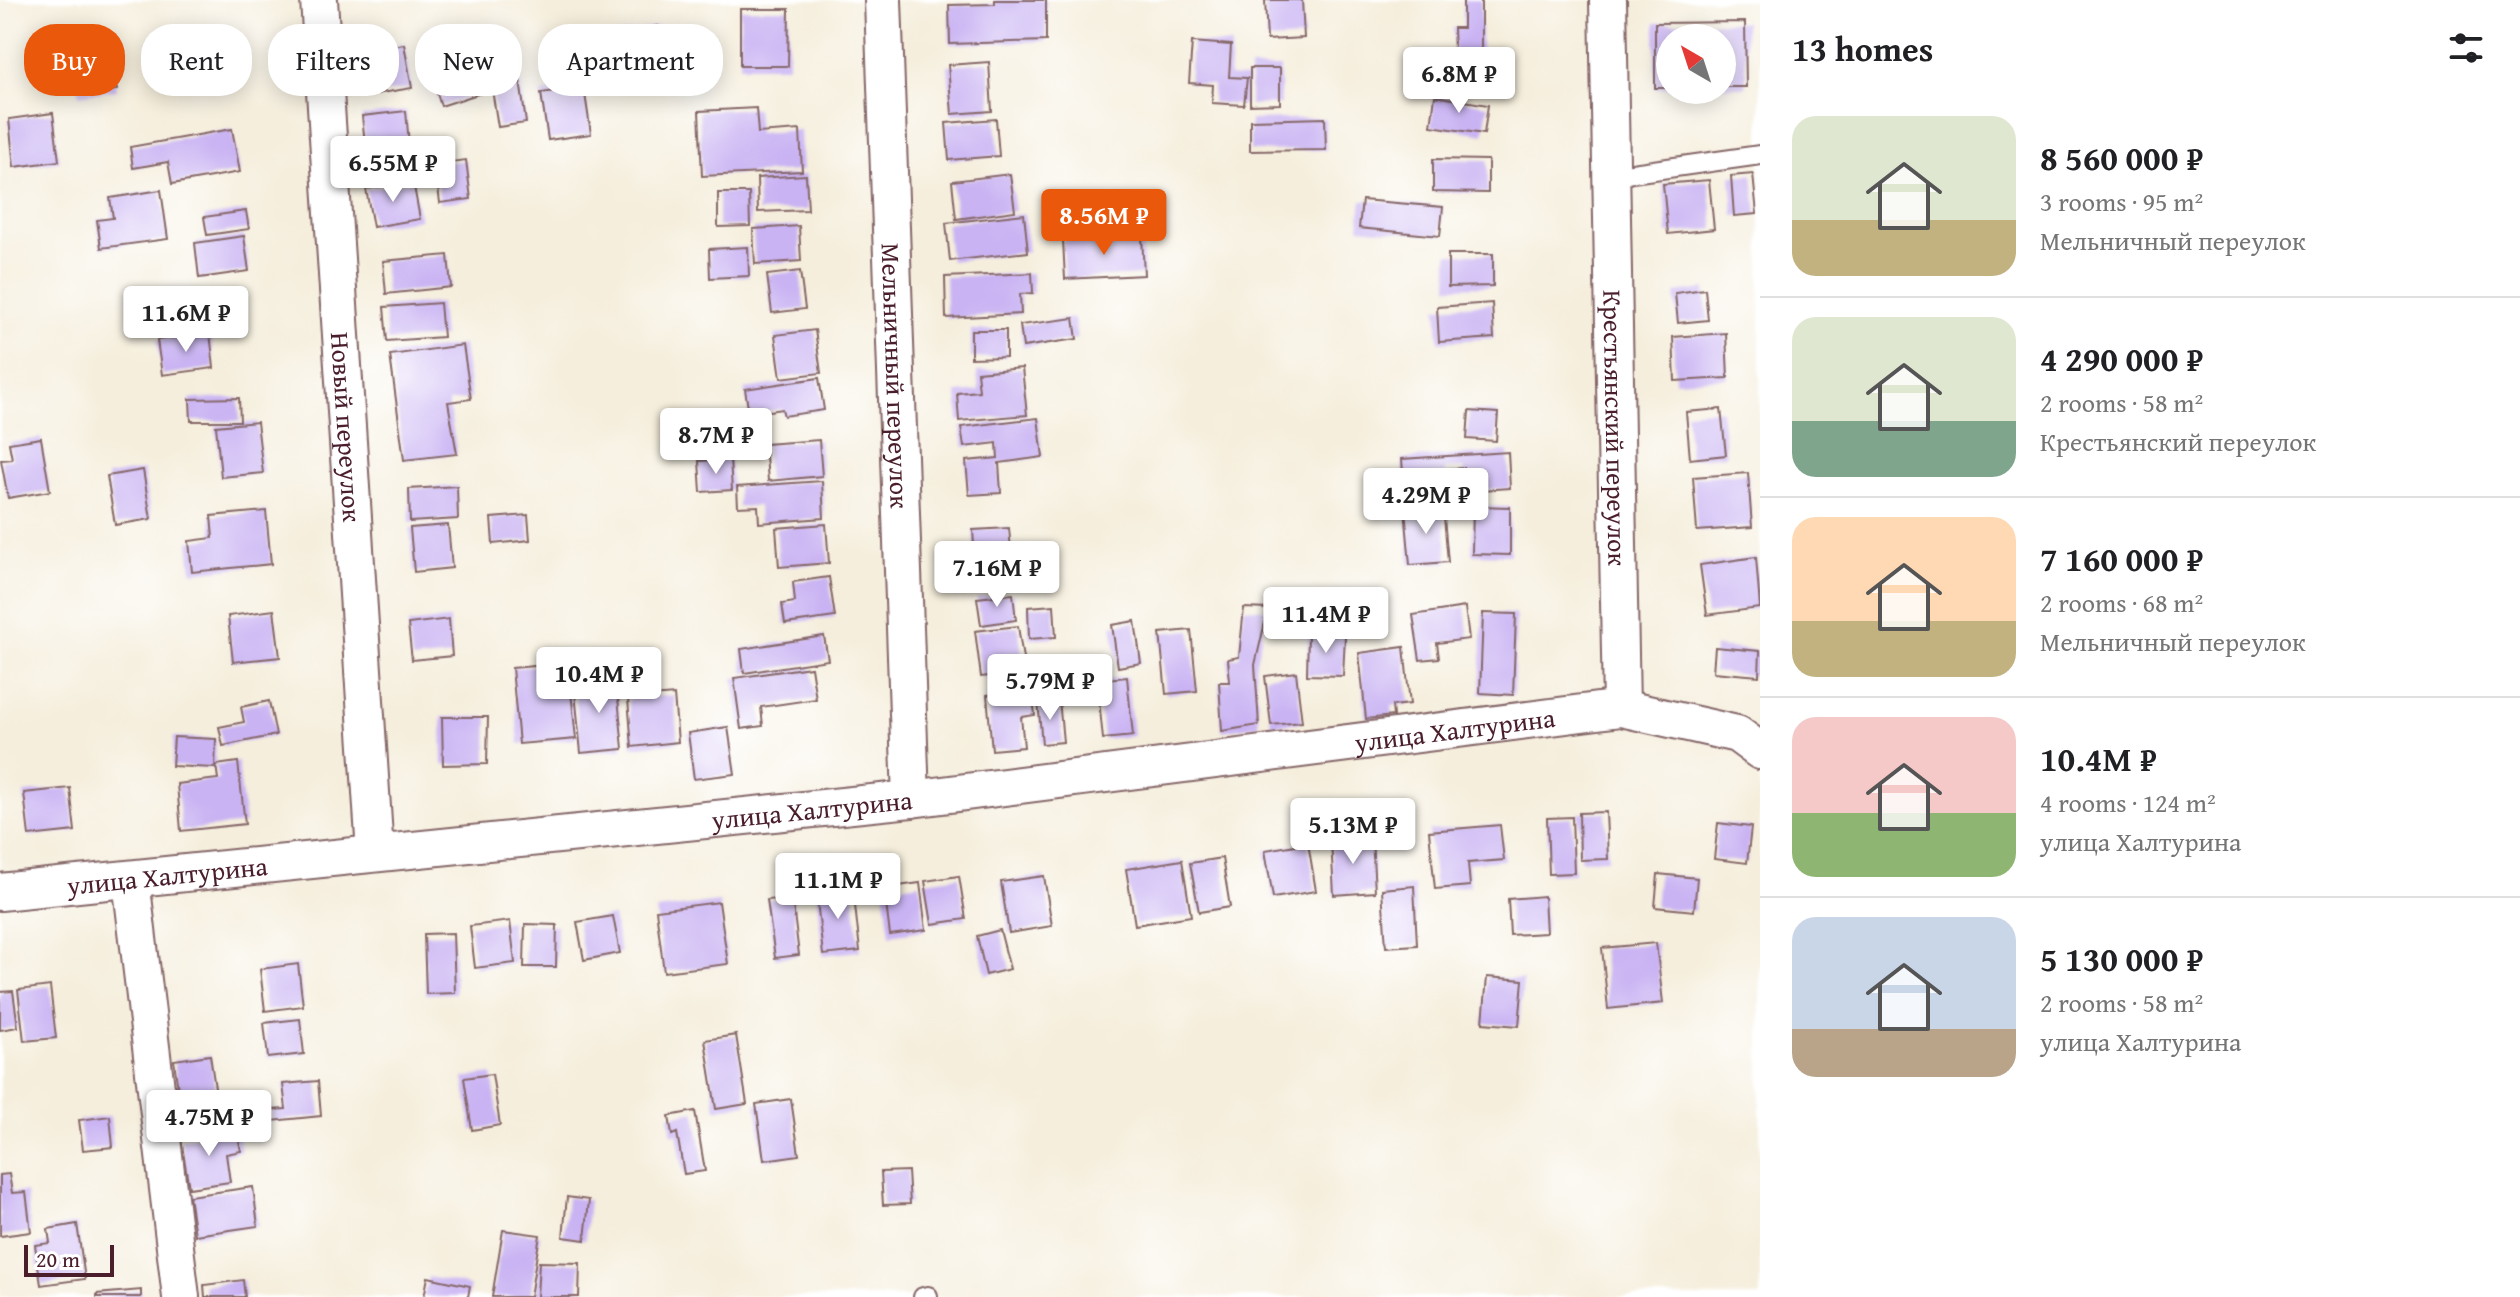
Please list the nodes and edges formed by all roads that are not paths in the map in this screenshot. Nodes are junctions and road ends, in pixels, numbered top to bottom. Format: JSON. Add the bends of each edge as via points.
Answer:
{"nodes":[{"id":1,"x":319,"y":0,"type":"edge"},
{"id":2,"x":883,"y":0,"type":"edge"},
{"id":3,"x":1608,"y":0,"type":"edge"},
{"id":4,"x":1760,"y":155,"type":"edge"},
{"id":5,"x":1611,"y":176,"type":"junction"},
{"id":6,"x":1621,"y":708,"type":"junction"},
{"id":7,"x":1752,"y":736,"type":"edge"},
{"id":8,"x":911,"y":799,"type":"junction"},
{"id":9,"x":375,"y":853,"type":"junction"},
{"id":10,"x":131,"y":880,"type":"junction"},
{"id":11,"x":0,"y":892,"type":"edge"},
{"id":12,"x":181,"y":1297,"type":"edge"}],
"edges":[{"from":1,"to":9,"type":"street","name":"Новый переулок"},
{"from":2,"to":8,"type":"street","name":"Мельничный переулок"},
{"from":3,"to":5,"type":"street","name":"Крестьянский переулок"},
{"from":4,"to":5,"type":"lane"},
{"from":5,"to":6,"type":"street","name":"Крестьянский переулок"},
{"from":6,"to":7,"type":"street"},
{"from":6,"to":8,"type":"street","name":"улица Халтурина"},
{"from":8,"to":9,"type":"street","name":"улица Халтурина"},
{"from":9,"to":10,"type":"street","name":"улица Халтурина"},
{"from":10,"to":11,"type":"street","name":"улица Халтурина"},
{"from":10,"to":12,"type":"street"}]}
